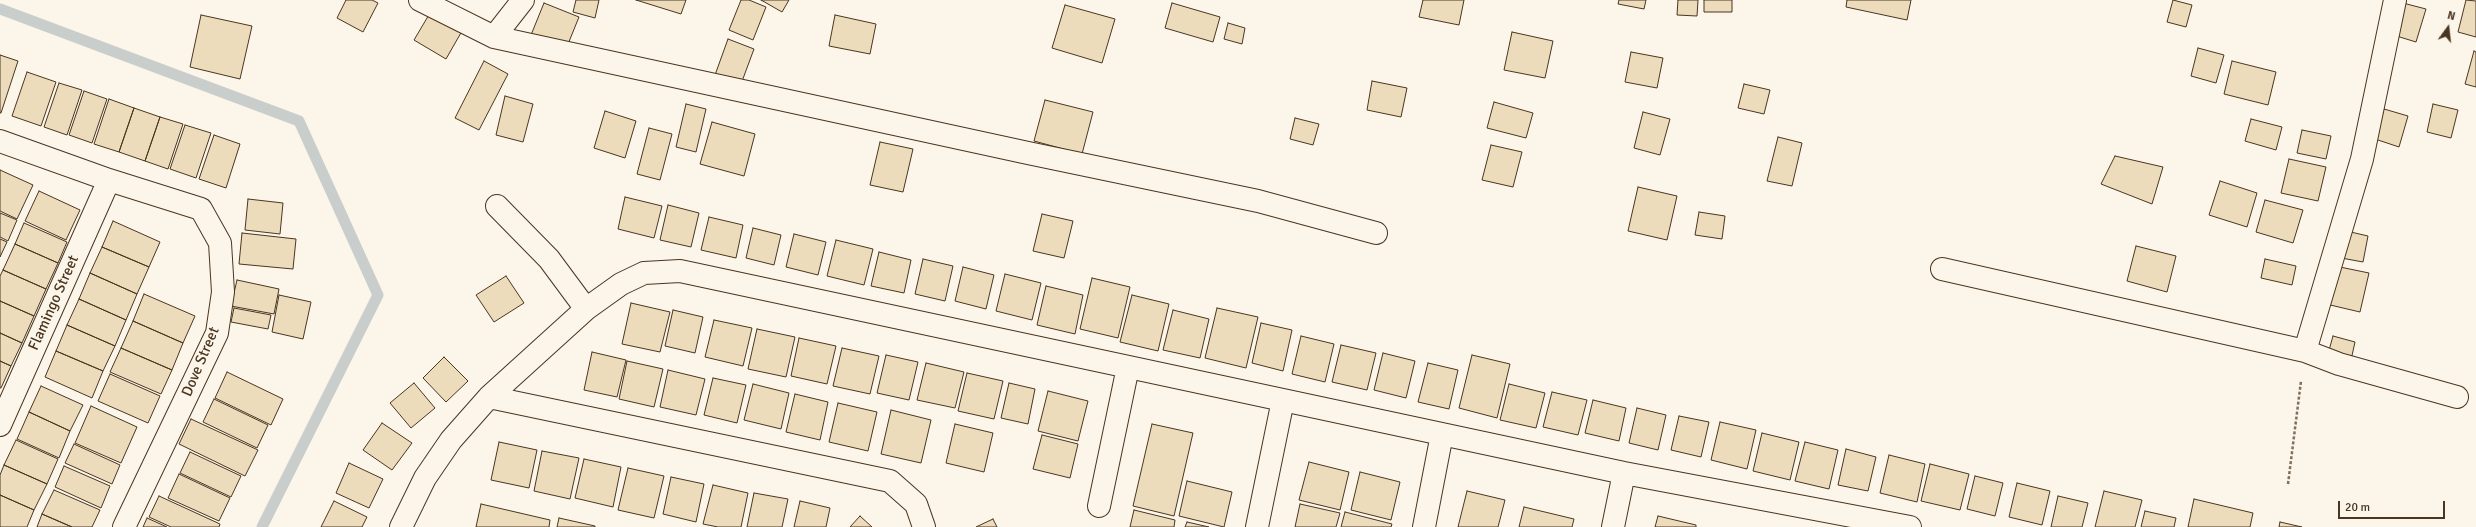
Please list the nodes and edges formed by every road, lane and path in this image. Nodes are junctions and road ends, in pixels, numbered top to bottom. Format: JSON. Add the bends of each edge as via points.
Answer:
{"nodes":[{"id":1,"x":420,"y":0,"type":"edge"},
{"id":2,"x":523,"y":0,"type":"edge"},
{"id":3,"x":2395,"y":0,"type":"edge"},
{"id":4,"x":494,"y":37,"type":"junction"},
{"id":5,"x":0,"y":141,"type":"edge"},
{"id":6,"x":109,"y":180,"type":"junction"},
{"id":7,"x":497,"y":206,"type":"dead end"},
{"id":8,"x":1376,"y":233,"type":"dead end"},
{"id":9,"x":1942,"y":269,"type":"dead end"},
{"id":10,"x":586,"y":310,"type":"junction"},
{"id":11,"x":2305,"y":350,"type":"junction"},
{"id":12,"x":1128,"y":367,"type":"junction"},
{"id":13,"x":489,"y":397,"type":"junction"},
{"id":14,"x":2457,"y":397,"type":"dead end"},
{"id":15,"x":1283,"y":400,"type":"junction"},
{"id":16,"x":0,"y":425,"type":"edge"},
{"id":17,"x":1442,"y":434,"type":"junction"},
{"id":18,"x":1624,"y":473,"type":"junction"},
{"id":19,"x":2288,"y":484,"type":"dead end"},
{"id":20,"x":1098,"y":506,"type":"dead end"},
{"id":21,"x":124,"y":527,"type":"edge"},
{"id":22,"x":401,"y":527,"type":"edge"},
{"id":23,"x":924,"y":527,"type":"edge"},
{"id":24,"x":1257,"y":527,"type":"edge"},
{"id":25,"x":1424,"y":527,"type":"edge"},
{"id":26,"x":1613,"y":527,"type":"edge"},
{"id":27,"x":1910,"y":527,"type":"edge"}],
"edges":[{"from":1,"to":4,"type":"street"},
{"from":2,"to":4,"type":"street"},
{"from":3,"to":11,"type":"street","via":[[2362,159]]},
{"from":4,"to":8,"type":"street","via":[[1020,152],[1258,201]]},
{"from":5,"to":6,"type":"street","name":"Dove Street"},
{"from":6,"to":16,"type":"street","name":"Flamingo Street"},
{"from":6,"to":21,"type":"street","name":"Dove Street","via":[[201,209],[220,243],[223,292],[217,333]]},
{"from":7,"to":10,"type":"street","via":[[549,259]]},
{"from":9,"to":11,"type":"street"},
{"from":10,"to":12,"type":"street","via":[[621,284],[644,273],[680,271]]},
{"from":10,"to":13,"type":"street"},
{"from":11,"to":14,"type":"street","via":[[2339,364]]},
{"from":11,"to":19,"type":"path"},
{"from":12,"to":15,"type":"street"},
{"from":12,"to":20,"type":"street"},
{"from":13,"to":22,"type":"street","via":[[452,440],[425,478]]},
{"from":13,"to":23,"type":"street","via":[[890,481],[916,504]]},
{"from":15,"to":17,"type":"street"},
{"from":15,"to":24,"type":"street"},
{"from":17,"to":18,"type":"street"},
{"from":17,"to":25,"type":"street"},
{"from":18,"to":26,"type":"street"},
{"from":18,"to":27,"type":"street"}]}
